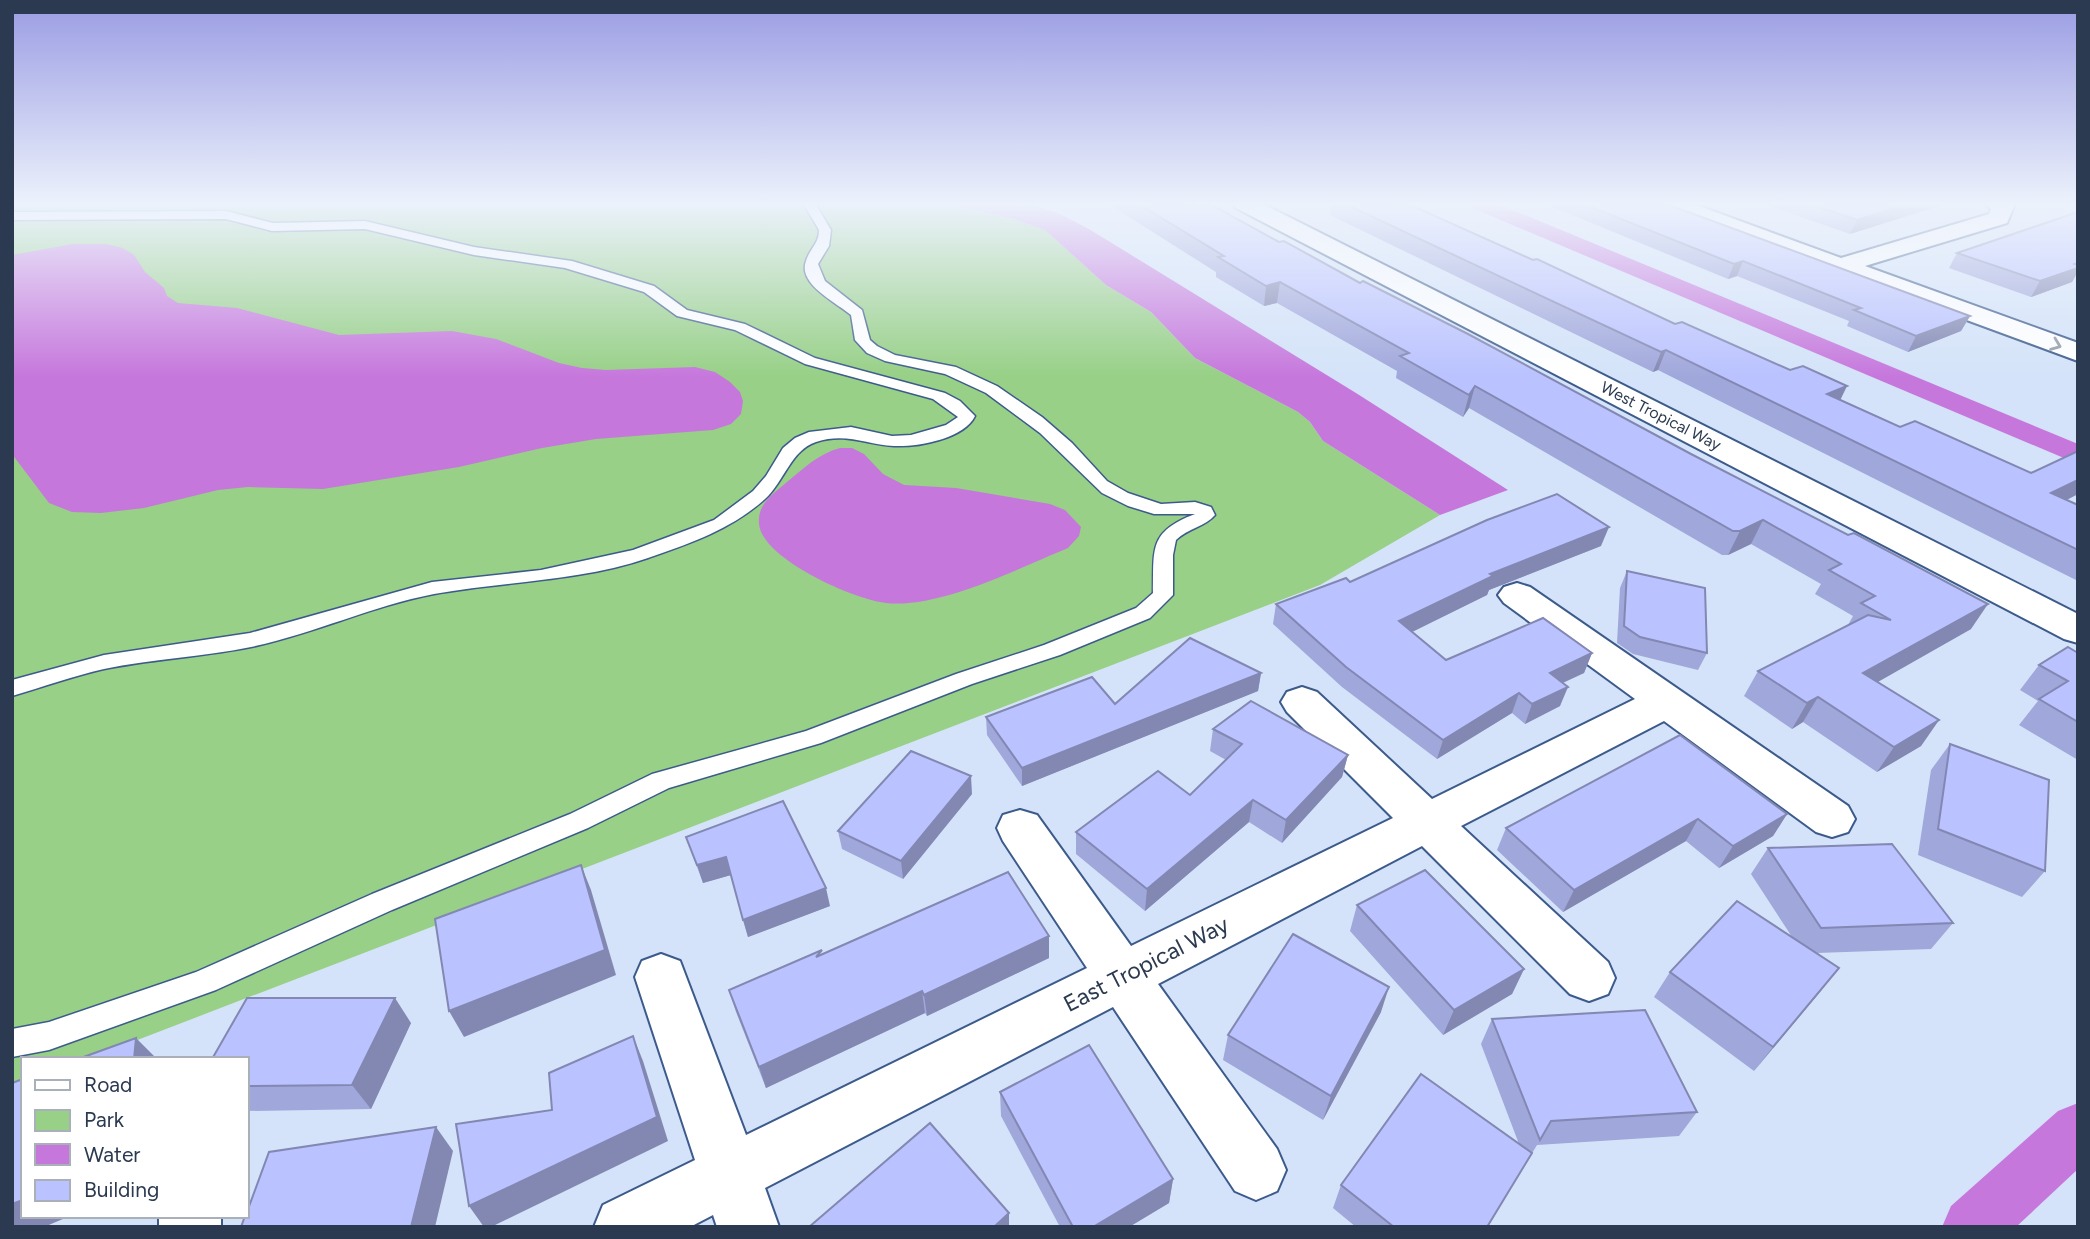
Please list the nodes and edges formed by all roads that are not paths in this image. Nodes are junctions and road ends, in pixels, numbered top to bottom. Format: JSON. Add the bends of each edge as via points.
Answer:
{"nodes":[{"id":1,"x":544,"y":261,"type":"edge"},
{"id":2,"x":812,"y":261,"type":"edge"},
{"id":3,"x":1357,"y":261,"type":"edge"},
{"id":4,"x":1849,"y":261,"type":"edge"},
{"id":5,"x":1850,"y":261,"type":"edge"},
{"id":6,"x":1857,"y":261,"type":"edge"},
{"id":7,"x":1853,"y":262,"type":"junction"},
{"id":8,"x":2078,"y":333,"type":"edge"},
{"id":9,"x":2078,"y":353,"type":"edge"},
{"id":10,"x":1517,"y":595,"type":"dead end"},
{"id":11,"x":2078,"y":629,"type":"edge"},
{"id":12,"x":12,"y":688,"type":"edge"},
{"id":13,"x":1667,"y":701,"type":"junction"},
{"id":14,"x":1302,"y":702,"type":"dead end"},
{"id":15,"x":1832,"y":819,"type":"dead end"},
{"id":16,"x":1427,"y":822,"type":"junction"},
{"id":17,"x":1020,"y":828,"type":"dead end"},
{"id":18,"x":661,"y":977,"type":"dead end"},
{"id":19,"x":1122,"y":977,"type":"junction"},
{"id":20,"x":1588,"y":978,"type":"dead end"},
{"id":21,"x":12,"y":1043,"type":"edge"},
{"id":22,"x":1256,"y":1170,"type":"dead end"},
{"id":23,"x":729,"y":1174,"type":"junction"},
{"id":24,"x":625,"y":1227,"type":"edge"},
{"id":25,"x":748,"y":1227,"type":"edge"}],
"edges":[{"from":1,"to":12,"type":"lane","via":[[649,289],[682,313],[740,327],[810,361],[939,396],[967,416],[951,429],[912,440],[851,432],[801,442],[759,495],[720,524],[638,555],[541,576],[432,588],[251,640],[104,662]]},
{"from":2,"to":21,"type":"lane","via":[[811,269],[820,283],[857,313],[867,346],[902,360],[959,373],[1000,395],[1035,420],[1087,473],[1118,496],[1157,509],[1204,511],[1202,518],[1170,533],[1162,557],[1163,595],[1155,604],[1052,650],[964,679],[867,719],[661,781],[579,821],[206,981],[83,1025]]},
{"from":3,"to":11,"type":"street","name":"West Tropical Way"},
{"from":4,"to":7,"type":"street"},
{"from":5,"to":7,"type":"street"},
{"from":6,"to":7,"type":"street"},
{"from":7,"to":8,"type":"street"},
{"from":7,"to":9,"type":"street","one_way":true},
{"from":10,"to":13,"type":"street"},
{"from":13,"to":15,"type":"street"},
{"from":13,"to":16,"type":"street","name":"East Tropical Way"},
{"from":14,"to":16,"type":"street"},
{"from":16,"to":19,"type":"street","name":"East Tropical Way"},
{"from":16,"to":20,"type":"street"},
{"from":17,"to":19,"type":"street"},
{"from":18,"to":23,"type":"street"},
{"from":19,"to":22,"type":"street"},
{"from":19,"to":23,"type":"street","name":"East Tropical Way"},
{"from":23,"to":24,"type":"street","name":"East Tropical Way"},
{"from":23,"to":25,"type":"street"}]}
